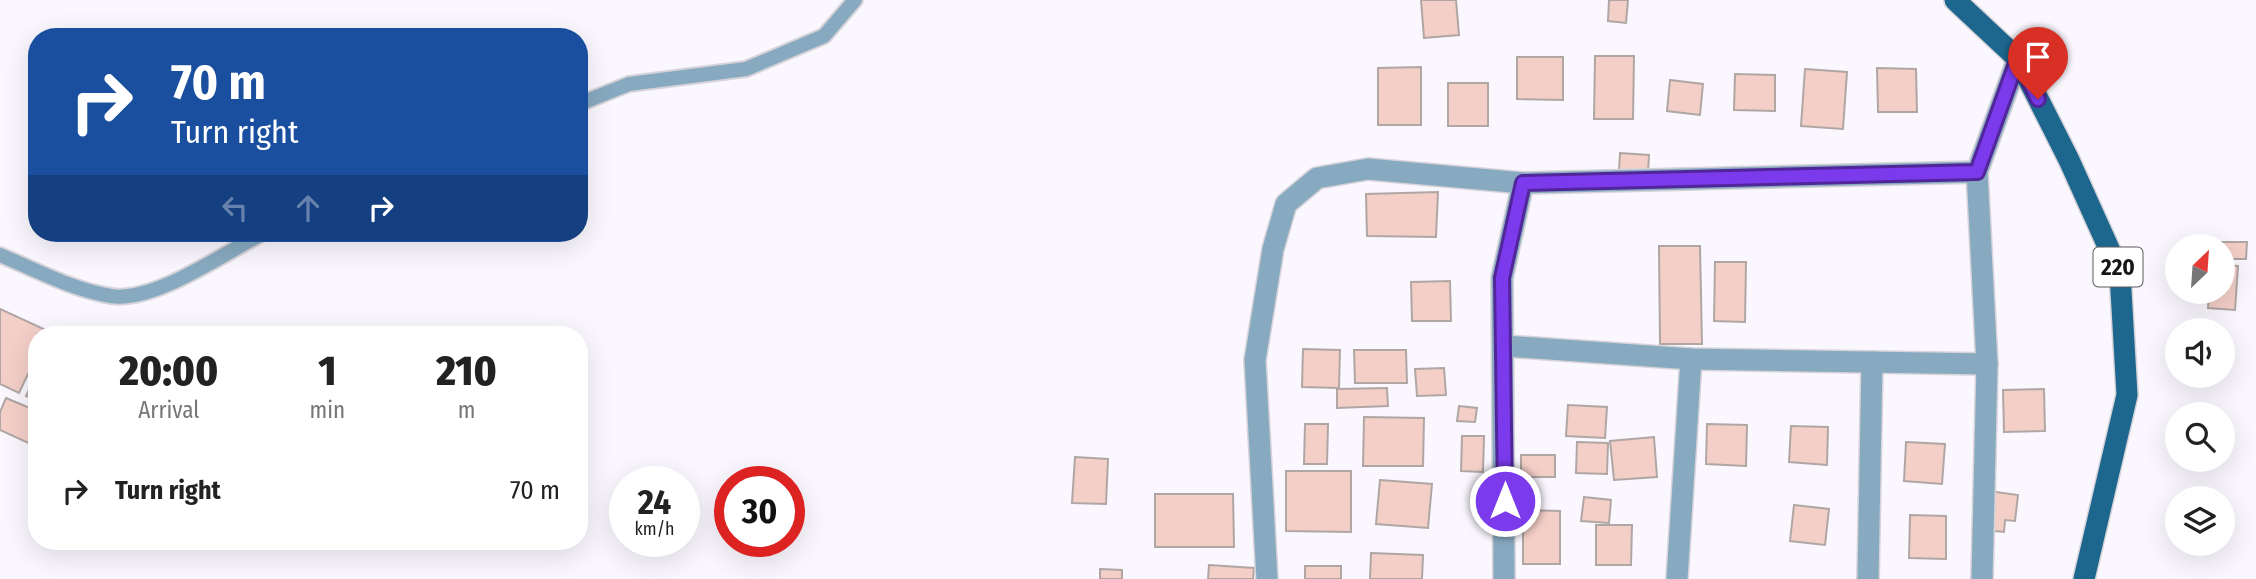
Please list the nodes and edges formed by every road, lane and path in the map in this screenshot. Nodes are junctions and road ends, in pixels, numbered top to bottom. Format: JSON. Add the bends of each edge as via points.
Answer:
{"nodes":[{"id":1,"x":855,"y":0,"type":"edge"},
{"id":2,"x":1955,"y":0,"type":"edge"},
{"id":3,"x":2018,"y":58,"type":"junction"},
{"id":4,"x":588,"y":100,"type":"edge"},
{"id":5,"x":1977,"y":172,"type":"junction"},
{"id":6,"x":1523,"y":183,"type":"junction"},
{"id":7,"x":247,"y":242,"type":"edge"},
{"id":8,"x":0,"y":255,"type":"edge"},
{"id":9,"x":1505,"y":346,"type":"junction"},
{"id":10,"x":1691,"y":359,"type":"junction"},
{"id":11,"x":1872,"y":362,"type":"junction"},
{"id":12,"x":1987,"y":364,"type":"junction"},
{"id":13,"x":1267,"y":579,"type":"edge"},
{"id":14,"x":1504,"y":579,"type":"edge"},
{"id":15,"x":1677,"y":579,"type":"edge"},
{"id":16,"x":1868,"y":579,"type":"edge"},
{"id":17,"x":1982,"y":579,"type":"edge"},
{"id":18,"x":2084,"y":579,"type":"edge"}],
"edges":[{"from":1,"to":4,"type":"lane","via":[[824,36],[746,69],[629,84]]},
{"from":2,"to":3,"type":"main road","number":"220"},
{"from":3,"to":5,"type":"street"},
{"from":3,"to":18,"type":"main road","number":"220","via":[[2120,273],[2127,395]]},
{"from":5,"to":6,"type":"street"},
{"from":5,"to":12,"type":"street"},
{"from":6,"to":9,"type":"street","via":[[1502,278]]},
{"from":6,"to":13,"type":"street","via":[[1368,169],[1317,178],[1286,204],[1273,249],[1255,360]]},
{"from":7,"to":8,"type":"lane","via":[[132,296],[86,290]]},
{"from":9,"to":10,"type":"street"},
{"from":9,"to":14,"type":"street"},
{"from":10,"to":11,"type":"street"},
{"from":10,"to":15,"type":"street"},
{"from":11,"to":12,"type":"street"},
{"from":11,"to":16,"type":"street"},
{"from":12,"to":17,"type":"street"}]}
